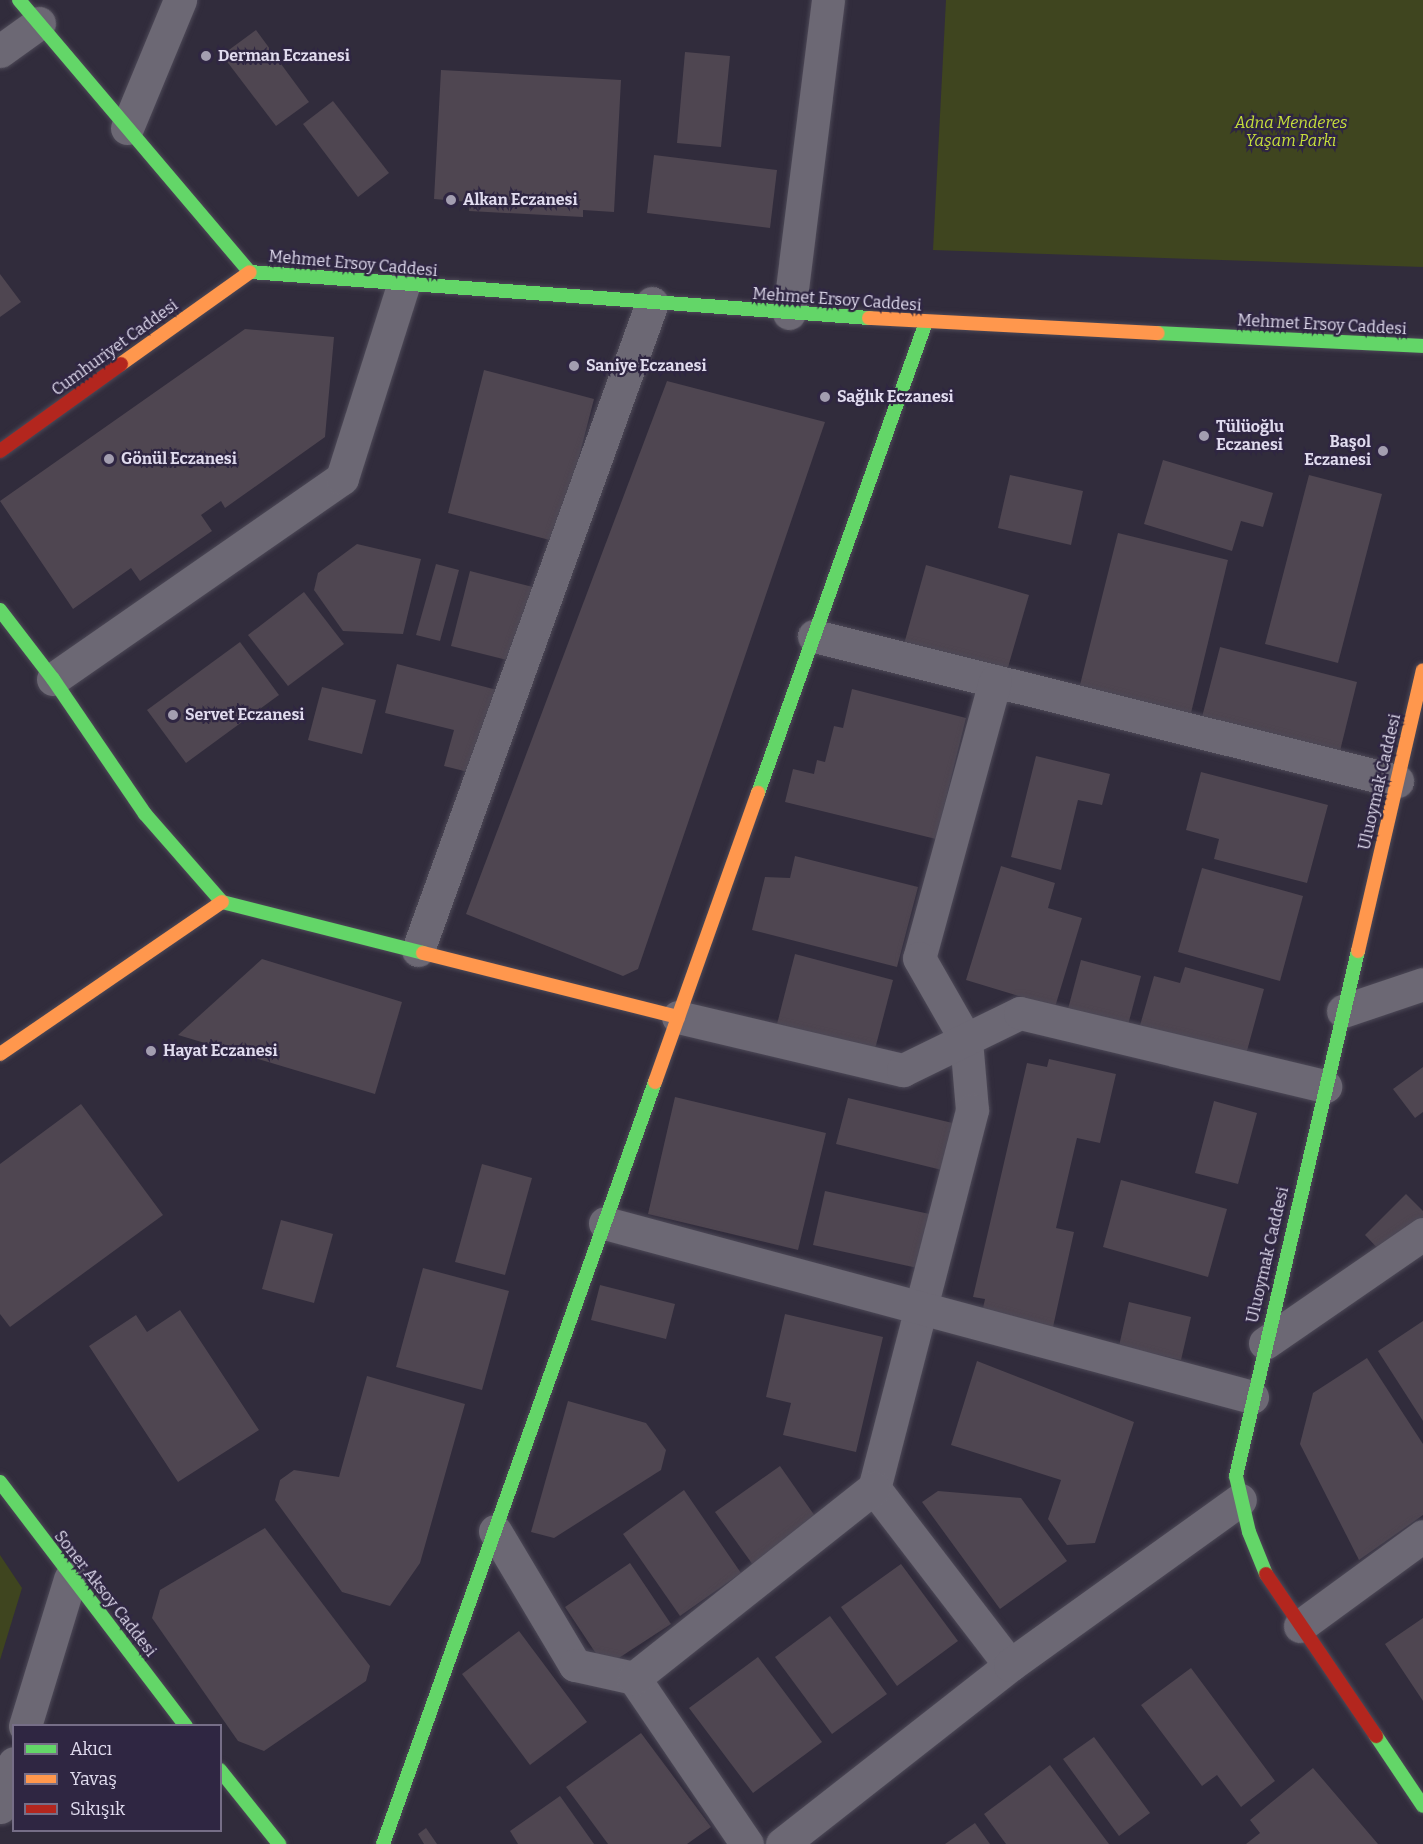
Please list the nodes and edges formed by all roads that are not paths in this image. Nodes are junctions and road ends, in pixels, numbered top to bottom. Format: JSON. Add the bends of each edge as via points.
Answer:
{"nodes":[{"id":1,"x":180,"y":0,"type":"edge"},
{"id":2,"x":828,"y":0,"type":"edge"},
{"id":3,"x":29,"y":12,"type":"edge"},
{"id":4,"x":0,"y":51,"type":"edge"},
{"id":5,"x":127,"y":128,"type":"junction"},
{"id":6,"x":250,"y":272,"type":"junction"},
{"id":7,"x":403,"y":286,"type":"junction"},
{"id":8,"x":652,"y":303,"type":"junction"},
{"id":9,"x":789,"y":313,"type":"junction"},
{"id":10,"x":926,"y":322,"type":"junction"},
{"id":11,"x":1423,"y":346,"type":"edge"},
{"id":12,"x":0,"y":451,"type":"edge"},
{"id":13,"x":0,"y":610,"type":"edge"},
{"id":14,"x":814,"y":636,"type":"junction"},
{"id":15,"x":1423,"y":670,"type":"edge"},
{"id":16,"x":53,"y":679,"type":"junction"},
{"id":17,"x":995,"y":681,"type":"junction"},
{"id":18,"x":1397,"y":781,"type":"junction"},
{"id":19,"x":222,"y":902,"type":"junction"},
{"id":20,"x":418,"y":950,"type":"junction"},
{"id":21,"x":1423,"y":984,"type":"edge"},
{"id":22,"x":1343,"y":1011,"type":"junction"},
{"id":23,"x":678,"y":1017,"type":"junction"},
{"id":24,"x":966,"y":1040,"type":"junction"},
{"id":25,"x":0,"y":1054,"type":"edge"},
{"id":26,"x":1325,"y":1086,"type":"junction"},
{"id":27,"x":605,"y":1223,"type":"junction"},
{"id":28,"x":1423,"y":1234,"type":"edge"},
{"id":29,"x":921,"y":1309,"type":"junction"},
{"id":30,"x":1265,"y":1343,"type":"junction"},
{"id":31,"x":1252,"y":1397,"type":"junction"},
{"id":32,"x":0,"y":1482,"type":"edge"},
{"id":33,"x":874,"y":1488,"type":"junction"},
{"id":34,"x":1240,"y":1500,"type":"junction"},
{"id":35,"x":495,"y":1531,"type":"junction"},
{"id":36,"x":1423,"y":1536,"type":"edge"},
{"id":37,"x":70,"y":1578,"type":"junction"},
{"id":38,"x":1300,"y":1626,"type":"junction"},
{"id":39,"x":1010,"y":1665,"type":"junction"},
{"id":40,"x":634,"y":1678,"type":"junction"},
{"id":41,"x":25,"y":1724,"type":"edge"},
{"id":42,"x":185,"y":1724,"type":"edge"},
{"id":43,"x":12,"y":1769,"type":"edge"},
{"id":44,"x":222,"y":1773,"type":"edge"},
{"id":45,"x":1423,"y":1806,"type":"edge"},
{"id":46,"x":0,"y":1807,"type":"edge"},
{"id":47,"x":279,"y":1844,"type":"edge"},
{"id":48,"x":383,"y":1844,"type":"edge"},
{"id":49,"x":747,"y":1844,"type":"edge"},
{"id":50,"x":782,"y":1844,"type":"edge"}],
"edges":[{"from":1,"to":5,"type":"street"},
{"from":2,"to":9,"type":"street"},
{"from":3,"to":4,"type":"street"},
{"from":3,"to":5,"type":"street"},
{"from":5,"to":6,"type":"street"},
{"from":6,"to":7,"type":"street","name":"Mehmet Ersoy Caddesi"},
{"from":6,"to":12,"type":"street","name":"Cumhuriyet Caddesi"},
{"from":7,"to":8,"type":"street","name":"Mehmet Ersoy Caddesi"},
{"from":7,"to":16,"type":"street","via":[[342,478]]},
{"from":8,"to":9,"type":"street","name":"Mehmet Ersoy Caddesi"},
{"from":8,"to":20,"type":"street"},
{"from":9,"to":10,"type":"street","name":"Mehmet Ersoy Caddesi"},
{"from":10,"to":11,"type":"street","name":"Mehmet Ersoy Caddesi"},
{"from":10,"to":14,"type":"street"},
{"from":13,"to":16,"type":"street"},
{"from":14,"to":17,"type":"street"},
{"from":14,"to":23,"type":"street"},
{"from":15,"to":18,"type":"street","name":"Uluoymak Caddesi"},
{"from":16,"to":19,"type":"street","via":[[145,814]]},
{"from":17,"to":18,"type":"street"},
{"from":17,"to":24,"type":"street","via":[[919,958]]},
{"from":18,"to":22,"type":"street","name":"Uluoymak Caddesi"},
{"from":19,"to":20,"type":"street"},
{"from":19,"to":25,"type":"street"},
{"from":20,"to":23,"type":"street"},
{"from":21,"to":22,"type":"street"},
{"from":22,"to":26,"type":"street","name":"Uluoymak Caddesi"},
{"from":23,"to":24,"type":"street","via":[[903,1070]]},
{"from":23,"to":27,"type":"street"},
{"from":24,"to":26,"type":"street","via":[[1020,1013]]},
{"from":24,"to":29,"type":"street","via":[[972,1110]]},
{"from":26,"to":30,"type":"street","name":"Uluoymak Caddesi"},
{"from":27,"to":29,"type":"street"},
{"from":27,"to":35,"type":"street"},
{"from":28,"to":30,"type":"street"},
{"from":29,"to":31,"type":"street"},
{"from":29,"to":33,"type":"street"},
{"from":30,"to":31,"type":"street","name":"Uluoymak Caddesi"},
{"from":31,"to":34,"type":"street","name":"Uluoymak Caddesi","via":[[1236,1476]]},
{"from":32,"to":37,"type":"street","name":"Soner Aksoy Caddesi"},
{"from":33,"to":39,"type":"street"},
{"from":33,"to":40,"type":"street"},
{"from":34,"to":38,"type":"street","name":"Uluoymak Caddesi","via":[[1264,1570]]},
{"from":34,"to":39,"type":"street"},
{"from":35,"to":40,"type":"street","via":[[575,1665]]},
{"from":35,"to":48,"type":"street"},
{"from":36,"to":38,"type":"street"},
{"from":37,"to":41,"type":"street"},
{"from":37,"to":42,"type":"street","name":"Soner Aksoy Caddesi"},
{"from":38,"to":45,"type":"street","name":"Uluoymak Caddesi"},
{"from":39,"to":50,"type":"street"},
{"from":40,"to":49,"type":"street"},
{"from":43,"to":46,"type":"street"},
{"from":44,"to":47,"type":"street"}]}
